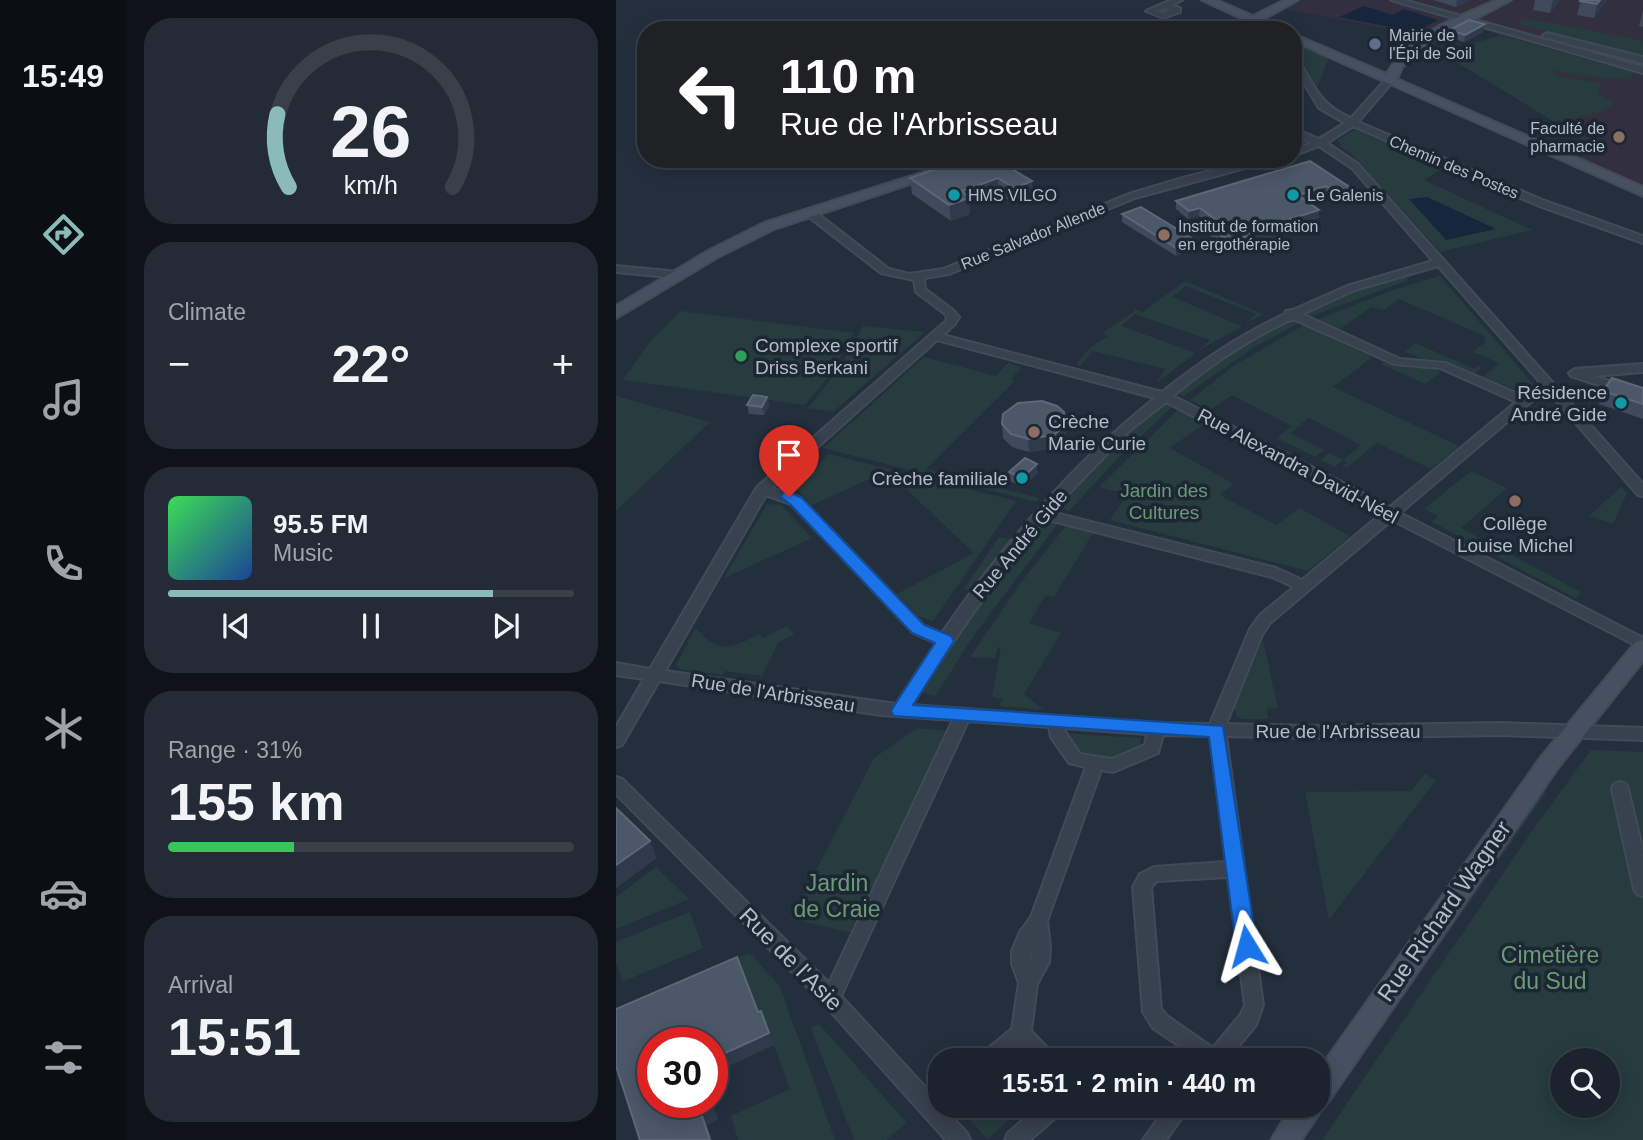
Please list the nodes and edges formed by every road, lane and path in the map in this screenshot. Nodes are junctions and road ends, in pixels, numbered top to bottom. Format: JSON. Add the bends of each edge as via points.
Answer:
{"nodes":[{"id":1,"x":1178,"y":0,"type":"edge"},
{"id":2,"x":1207,"y":0,"type":"edge"},
{"id":3,"x":1218,"y":0,"type":"edge"},
{"id":4,"x":1293,"y":0,"type":"edge"},
{"id":5,"x":1304,"y":0,"type":"edge"},
{"id":6,"x":1395,"y":0,"type":"edge"},
{"id":7,"x":1424,"y":0,"type":"edge"},
{"id":8,"x":1506,"y":0,"type":"edge"},
{"id":9,"x":1164,"y":5,"type":"dead end"},
{"id":10,"x":1474,"y":15,"type":"junction"},
{"id":11,"x":1253,"y":21,"type":"edge"},
{"id":12,"x":1254,"y":21,"type":"edge"},
{"id":13,"x":1260,"y":21,"type":"edge"},
{"id":14,"x":1261,"y":21,"type":"edge"},
{"id":15,"x":1462,"y":21,"type":"junction"},
{"id":16,"x":1302,"y":39,"type":"edge"},
{"id":17,"x":1643,"y":60,"type":"edge"},
{"id":18,"x":1643,"y":70,"type":"edge"},
{"id":19,"x":1302,"y":72,"type":"edge"},
{"id":20,"x":1390,"y":80,"type":"junction"},
{"id":21,"x":1353,"y":123,"type":"junction"},
{"id":22,"x":1302,"y":135,"type":"edge"},
{"id":23,"x":1320,"y":143,"type":"junction"},
{"id":24,"x":1302,"y":150,"type":"edge"},
{"id":25,"x":950,"y":168,"type":"edge"},
{"id":26,"x":1238,"y":168,"type":"edge"},
{"id":27,"x":1643,"y":191,"type":"edge"},
{"id":28,"x":809,"y":212,"type":"junction"},
{"id":29,"x":1643,"y":240,"type":"edge"},
{"id":30,"x":1440,"y":262,"type":"junction"},
{"id":31,"x":616,"y":269,"type":"edge"},
{"id":32,"x":679,"y":275,"type":"junction"},
{"id":33,"x":919,"y":276,"type":"junction"},
{"id":34,"x":616,"y":313,"type":"edge"},
{"id":35,"x":1290,"y":313,"type":"junction"},
{"id":36,"x":935,"y":336,"type":"junction"},
{"id":37,"x":1643,"y":368,"type":"edge"},
{"id":38,"x":1546,"y":383,"type":"junction"},
{"id":39,"x":1162,"y":395,"type":"junction"},
{"id":40,"x":1643,"y":396,"type":"edge"},
{"id":41,"x":1524,"y":401,"type":"junction"},
{"id":42,"x":762,"y":490,"type":"junction"},
{"id":43,"x":1643,"y":492,"type":"edge"},
{"id":44,"x":1042,"y":514,"type":"junction"},
{"id":45,"x":1390,"y":514,"type":"junction"},
{"id":46,"x":1305,"y":587,"type":"junction"},
{"id":47,"x":946,"y":641,"type":"junction"},
{"id":48,"x":1643,"y":645,"type":"edge"},
{"id":49,"x":616,"y":669,"type":"edge"},
{"id":50,"x":654,"y":675,"type":"junction"},
{"id":51,"x":900,"y":711,"type":"junction"},
{"id":52,"x":963,"y":715,"type":"junction"},
{"id":53,"x":1057,"y":721,"type":"junction"},
{"id":54,"x":1156,"y":729,"type":"junction"},
{"id":55,"x":1217,"y":731,"type":"junction"},
{"id":56,"x":1573,"y":732,"type":"junction"},
{"id":57,"x":1643,"y":734,"type":"edge"},
{"id":58,"x":616,"y":741,"type":"edge"},
{"id":59,"x":1096,"y":763,"type":"junction"},
{"id":60,"x":616,"y":784,"type":"edge"},
{"id":61,"x":1620,"y":789,"type":"dead end"},
{"id":62,"x":1236,"y":869,"type":"junction"},
{"id":63,"x":1643,"y":890,"type":"edge"},
{"id":64,"x":831,"y":998,"type":"junction"},
{"id":65,"x":1021,"y":1034,"type":"junction"},
{"id":66,"x":1003,"y":1048,"type":"edge"},
{"id":67,"x":1034,"y":1048,"type":"edge"},
{"id":68,"x":1198,"y":1048,"type":"edge"},
{"id":69,"x":1225,"y":1048,"type":"edge"},
{"id":70,"x":1330,"y":1076,"type":"edge"},
{"id":71,"x":928,"y":1096,"type":"edge"},
{"id":72,"x":945,"y":1118,"type":"edge"},
{"id":73,"x":1040,"y":1118,"type":"edge"},
{"id":74,"x":1170,"y":1118,"type":"edge"},
{"id":75,"x":1300,"y":1118,"type":"edge"},
{"id":76,"x":960,"y":1140,"type":"edge"},
{"id":77,"x":1015,"y":1140,"type":"edge"},
{"id":78,"x":1153,"y":1140,"type":"edge"},
{"id":79,"x":1284,"y":1140,"type":"edge"}],
"edges":[{"from":1,"to":9,"type":"street"},
{"from":2,"to":11,"type":"main road"},
{"from":3,"to":12,"type":"main road"},
{"from":4,"to":13,"type":"main road"},
{"from":5,"to":14,"type":"main road"},
{"from":6,"to":15,"type":"street"},
{"from":7,"to":10,"type":"street"},
{"from":8,"to":10,"type":"main road"},
{"from":10,"to":15,"type":"main road"},
{"from":10,"to":17,"type":"street"},
{"from":15,"to":18,"type":"street"},
{"from":15,"to":20,"type":"main road","via":[[1414,49]]},
{"from":16,"to":20,"type":"main road"},
{"from":19,"to":21,"type":"street","name":"Chemin des Postes","via":[[1322,106]]},
{"from":20,"to":21,"type":"street"},
{"from":20,"to":27,"type":"main road"},
{"from":21,"to":23,"type":"street"},
{"from":21,"to":29,"type":"street","name":"Chemin des Postes","via":[[1541,203]]},
{"from":22,"to":23,"type":"street"},
{"from":23,"to":24,"type":"street"},
{"from":23,"to":30,"type":"street","via":[[1355,166]]},
{"from":25,"to":28,"type":"main road"},
{"from":26,"to":33,"type":"street","name":"Rue Salvador Allende","via":[[1138,194],[961,266]]},
{"from":28,"to":32,"type":"main road","via":[[734,242]]},
{"from":28,"to":33,"type":"street","name":"Rue Salvador Allende","via":[[880,268],[900,276]]},
{"from":30,"to":35,"type":"street","name":"Rue André Gide","via":[[1365,283]]},
{"from":30,"to":38,"type":"street"},
{"from":31,"to":32,"type":"street"},
{"from":32,"to":34,"type":"main road"},
{"from":33,"to":36,"type":"street","via":[[920,290],[953,317]]},
{"from":35,"to":39,"type":"street","name":"Rue André Gide","via":[[1221,352]]},
{"from":35,"to":41,"type":"street","via":[[1394,360],[1442,365]]},
{"from":36,"to":39,"type":"street","name":"Rue Alexandra David-Néel"},
{"from":36,"to":42,"type":"street"},
{"from":37,"to":40,"type":"street","via":[[1575,373]]},
{"from":38,"to":41,"type":"street"},
{"from":38,"to":43,"type":"street"},
{"from":39,"to":44,"type":"street","name":"Rue André Gide"},
{"from":39,"to":45,"type":"street","name":"Rue Alexandra David-Néel"},
{"from":41,"to":45,"type":"street"},
{"from":42,"to":47,"type":"street","via":[[796,501],[918,629]]},
{"from":42,"to":50,"type":"street"},
{"from":44,"to":46,"type":"street","via":[[1276,573]]},
{"from":44,"to":47,"type":"street","name":"Rue André Gide"},
{"from":45,"to":46,"type":"street"},
{"from":45,"to":48,"type":"street","name":"Rue Alexandra David-Néel"},
{"from":46,"to":55,"type":"street","via":[[1258,628]]},
{"from":47,"to":51,"type":"street","name":"Rue André Gide"},
{"from":48,"to":56,"type":"main road","name":"Rue Richard Wagner"},
{"from":49,"to":50,"type":"street","name":"Rue de l'Arbrisseau"},
{"from":50,"to":51,"type":"street","name":"Rue de l'Arbrisseau"},
{"from":50,"to":58,"type":"street"},
{"from":51,"to":52,"type":"street","name":"Rue de l'Arbrisseau"},
{"from":52,"to":53,"type":"street","name":"Rue de l'Arbrisseau"},
{"from":52,"to":64,"type":"street"},
{"from":53,"to":54,"type":"street","name":"Rue de l'Arbrisseau"},
{"from":53,"to":59,"type":"street","via":[[1057,733],[1075,759]]},
{"from":54,"to":55,"type":"street","name":"Rue de l'Arbrisseau"},
{"from":54,"to":59,"type":"street","via":[[1152,749],[1113,766]]},
{"from":55,"to":56,"type":"street","name":"Rue de l'Arbrisseau"},
{"from":55,"to":62,"type":"street"},
{"from":56,"to":57,"type":"street","name":"Rue de l'Arbrisseau"},
{"from":56,"to":70,"type":"main road","name":"Rue Richard Wagner"},
{"from":59,"to":65,"type":"street","via":[[1038,921],[1021,944],[1019,962],[1028,983]]},
{"from":60,"to":64,"type":"street","name":"Rue de l'Asie"},
{"from":61,"to":63,"type":"street"},
{"from":62,"to":68,"type":"street","via":[[1154,874],[1142,887],[1152,1012]]},
{"from":62,"to":69,"type":"street","via":[[1254,1005],[1249,1019]]},
{"from":64,"to":71,"type":"street","name":"Rue de l'Asie"},
{"from":65,"to":66,"type":"street"},
{"from":65,"to":67,"type":"street"},
{"from":72,"to":76,"type":"street","name":"Rue de l'Asie"},
{"from":73,"to":77,"type":"street"},
{"from":74,"to":78,"type":"street"},
{"from":75,"to":79,"type":"main road"}]}
